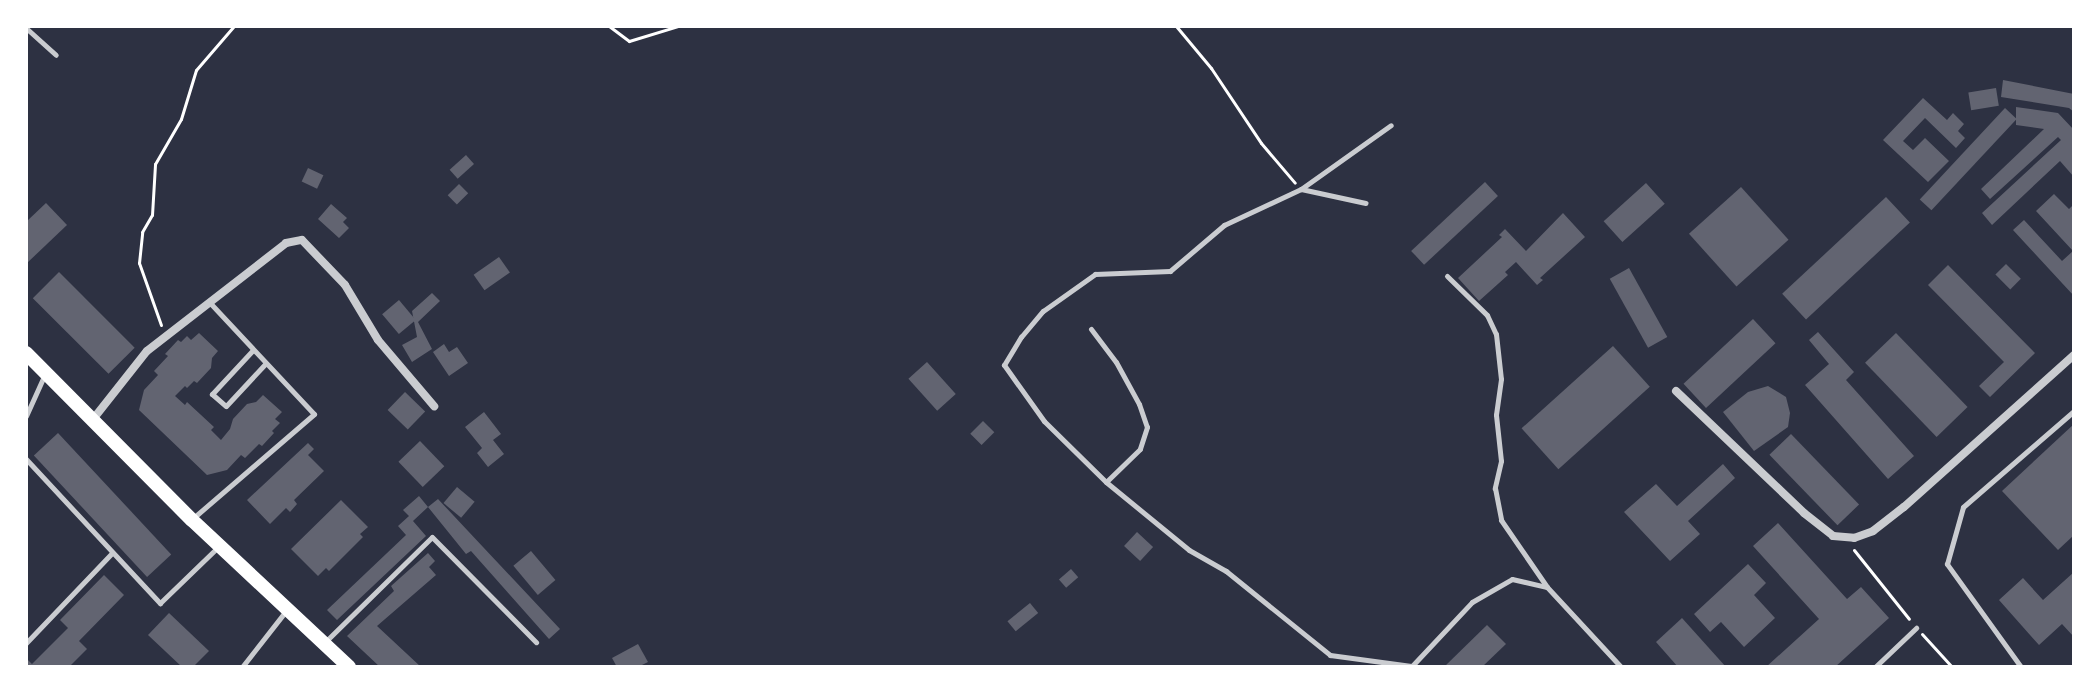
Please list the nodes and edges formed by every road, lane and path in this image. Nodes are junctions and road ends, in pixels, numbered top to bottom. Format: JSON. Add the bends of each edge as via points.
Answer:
{"nodes":[{"id":1,"x":234,"y":26,"type":"edge"},
{"id":2,"x":609,"y":26,"type":"edge"},
{"id":3,"x":678,"y":26,"type":"edge"},
{"id":4,"x":1176,"y":26,"type":"edge"},
{"id":5,"x":26,"y":28,"type":"edge"},
{"id":6,"x":56,"y":55,"type":"dead end"},
{"id":7,"x":1391,"y":125,"type":"dead end"},
{"id":8,"x":1301,"y":189,"type":"junction"},
{"id":9,"x":1366,"y":203,"type":"dead end"},
{"id":10,"x":1447,"y":276,"type":"dead end"},
{"id":11,"x":209,"y":303,"type":"junction"},
{"id":12,"x":1091,"y":329,"type":"dead end"},
{"id":13,"x":166,"y":336,"type":"junction"},
{"id":14,"x":252,"y":351,"type":"junction"},
{"id":15,"x":26,"y":353,"type":"edge"},
{"id":16,"x":2074,"y":355,"type":"edge"},
{"id":17,"x":265,"y":364,"type":"junction"},
{"id":18,"x":46,"y":373,"type":"junction"},
{"id":19,"x":1676,"y":391,"type":"dead end"},
{"id":20,"x":434,"y":406,"type":"dead end"},
{"id":21,"x":2074,"y":411,"type":"edge"},
{"id":22,"x":26,"y":416,"type":"edge"},
{"id":23,"x":94,"y":418,"type":"junction"},
{"id":24,"x":26,"y":459,"type":"edge"},
{"id":25,"x":1106,"y":482,"type":"junction"},
{"id":26,"x":192,"y":520,"type":"junction"},
{"id":27,"x":1844,"y":538,"type":"junction"},
{"id":28,"x":220,"y":546,"type":"junction"},
{"id":29,"x":112,"y":553,"type":"junction"},
{"id":30,"x":1547,"y":587,"type":"junction"},
{"id":31,"x":288,"y":608,"type":"junction"},
{"id":32,"x":1916,"y":628,"type":"junction"},
{"id":33,"x":536,"y":642,"type":"dead end"},
{"id":34,"x":26,"y":643,"type":"edge"},
{"id":35,"x":324,"y":643,"type":"junction"},
{"id":36,"x":1411,"y":666,"type":"edge"},
{"id":37,"x":242,"y":667,"type":"edge"},
{"id":38,"x":349,"y":667,"type":"edge"},
{"id":39,"x":1621,"y":667,"type":"edge"},
{"id":40,"x":1875,"y":667,"type":"edge"},
{"id":41,"x":1952,"y":667,"type":"edge"},
{"id":42,"x":2021,"y":667,"type":"edge"}],
"edges":[{"from":1,"to":13,"type":"path","via":[[196,70],[181,119],[155,164],[152,215],[142,232],[139,263]]},
{"from":2,"to":3,"type":"path","via":[[629,41]]},
{"from":4,"to":8,"type":"path"},
{"from":5,"to":6,"type":"lane"},
{"from":7,"to":8,"type":"lane"},
{"from":8,"to":9,"type":"lane"},
{"from":8,"to":25,"type":"lane","via":[[1224,225],[1170,271],[1095,274],[1043,311],[1021,337],[1004,365],[1044,421]]},
{"from":10,"to":30,"type":"lane","via":[[1487,315],[1496,334],[1501,461],[1495,488],[1501,520]]},
{"from":11,"to":13,"type":"street"},
{"from":11,"to":14,"type":"lane"},
{"from":11,"to":20,"type":"street","via":[[286,243],[302,240],[345,285],[378,340]]},
{"from":12,"to":25,"type":"lane","via":[[1116,362],[1147,427],[1140,449]]},
{"from":13,"to":23,"type":"street","via":[[147,351]]},
{"from":14,"to":17,"type":"lane"},
{"from":14,"to":17,"type":"lane","via":[[212,394],[226,406]]},
{"from":15,"to":18,"type":"main road"},
{"from":16,"to":27,"type":"street","via":[[1904,507],[1873,531]]},
{"from":17,"to":26,"type":"lane","via":[[314,414]]},
{"from":18,"to":22,"type":"lane"},
{"from":18,"to":23,"type":"main road"},
{"from":19,"to":27,"type":"street","via":[[1804,513],[1833,536]]},
{"from":21,"to":42,"type":"lane","via":[[1963,507],[1947,564]]},
{"from":23,"to":26,"type":"main road"},
{"from":24,"to":29,"type":"lane"},
{"from":25,"to":36,"type":"lane","via":[[1330,655]]},
{"from":26,"to":28,"type":"main road"},
{"from":27,"to":32,"type":"path"},
{"from":28,"to":29,"type":"lane","via":[[160,603]]},
{"from":28,"to":31,"type":"main road"},
{"from":29,"to":34,"type":"lane"},
{"from":30,"to":36,"type":"lane","via":[[1512,579],[1472,602]]},
{"from":30,"to":39,"type":"lane"},
{"from":31,"to":35,"type":"main road"},
{"from":31,"to":37,"type":"lane"},
{"from":32,"to":40,"type":"lane"},
{"from":32,"to":41,"type":"path"},
{"from":33,"to":35,"type":"lane","via":[[432,537]]},
{"from":35,"to":38,"type":"main road"}]}
